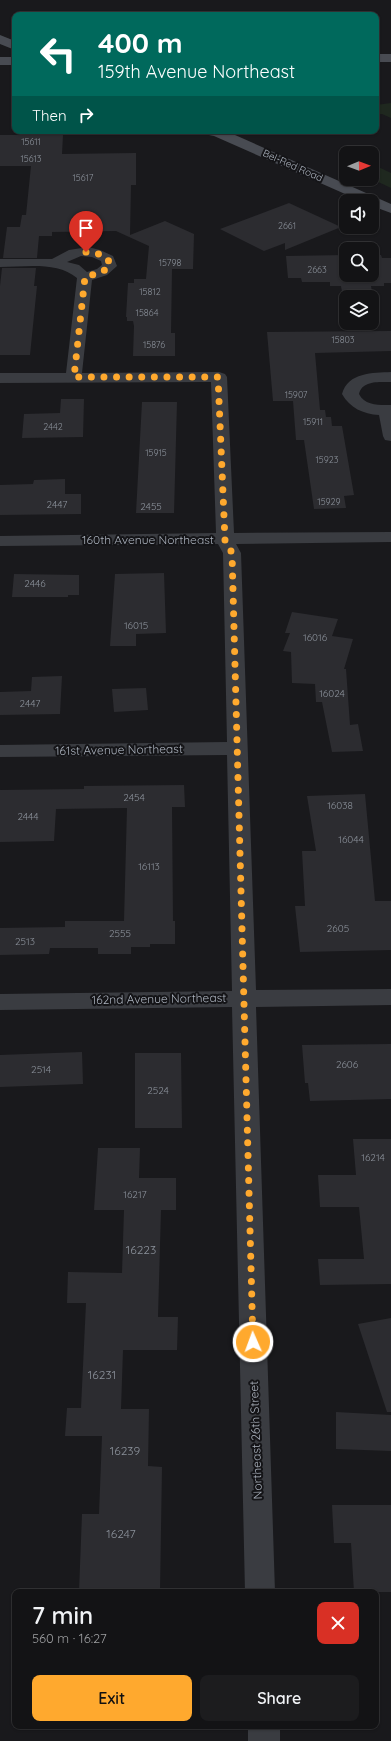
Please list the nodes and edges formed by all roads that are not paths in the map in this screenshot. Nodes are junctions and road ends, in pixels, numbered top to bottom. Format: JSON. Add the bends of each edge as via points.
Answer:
{"nodes":[{"id":1,"x":0,"y":28,"type":"edge"},
{"id":2,"x":12,"y":34,"type":"edge"},
{"id":3,"x":0,"y":39,"type":"edge"},
{"id":4,"x":12,"y":45,"type":"edge"},
{"id":5,"x":379,"y":58,"type":"edge"},
{"id":6,"x":391,"y":58,"type":"edge"},
{"id":7,"x":12,"y":60,"type":"edge"},
{"id":8,"x":0,"y":61,"type":"edge"},
{"id":9,"x":224,"y":134,"type":"edge"},
{"id":10,"x":391,"y":209,"type":"edge"},
{"id":11,"x":0,"y":263,"type":"edge"},
{"id":12,"x":55,"y":263,"type":"junction"},
{"id":13,"x":80,"y":273,"type":"junction"},
{"id":14,"x":74,"y":377,"type":"junction"},
{"id":15,"x":391,"y":377,"type":"edge"},
{"id":16,"x":0,"y":378,"type":"edge"},
{"id":17,"x":389,"y":411,"type":"edge"},
{"id":18,"x":391,"y":436,"type":"edge"},
{"id":19,"x":391,"y":537,"type":"edge"},
{"id":20,"x":225,"y":540,"type":"junction"},
{"id":21,"x":0,"y":541,"type":"edge"},
{"id":22,"x":238,"y":748,"type":"junction"},
{"id":23,"x":0,"y":751,"type":"edge"},
{"id":24,"x":391,"y":997,"type":"edge"},
{"id":25,"x":243,"y":998,"type":"junction"},
{"id":26,"x":0,"y":1002,"type":"edge"},
{"id":27,"x":260,"y":1589,"type":"edge"},
{"id":28,"x":264,"y":1729,"type":"edge"},
{"id":29,"x":264,"y":1741,"type":"edge"}],
"edges":[{"from":1,"to":2,"type":"main road"},
{"from":3,"to":4,"type":"main road"},
{"from":5,"to":6,"type":"main road"},
{"from":7,"to":8,"type":"main road"},
{"from":9,"to":10,"type":"main road","name":"Bel-Red Road"},
{"from":11,"to":12,"type":"street"},
{"from":12,"to":13,"type":"street"},
{"from":12,"to":13,"type":"street","via":[[64,256],[78,252],[92,252],[104,256],[110,262],[107,269]]},
{"from":13,"to":14,"type":"street"},
{"from":14,"to":16,"type":"street"},
{"from":14,"to":20,"type":"street","name":"Northeast 26th Street","via":[[218,377]]},
{"from":15,"to":17,"type":"street","via":[[363,379],[351,386],[349,391],[350,396],[359,405]]},
{"from":17,"to":18,"type":"street"},
{"from":19,"to":20,"type":"street","name":"160th Avenue Northeast"},
{"from":20,"to":21,"type":"street","name":"160th Avenue Northeast"},
{"from":20,"to":22,"type":"street","name":"Northeast 26th Street","via":[[232,553]]},
{"from":22,"to":23,"type":"street","name":"161st Avenue Northeast"},
{"from":22,"to":25,"type":"street","name":"Northeast 26th Street"},
{"from":24,"to":25,"type":"street","name":"162nd Avenue Northeast"},
{"from":25,"to":26,"type":"street","name":"162nd Avenue Northeast"},
{"from":25,"to":27,"type":"street","name":"Northeast 26th Street"},
{"from":28,"to":29,"type":"street"}]}
